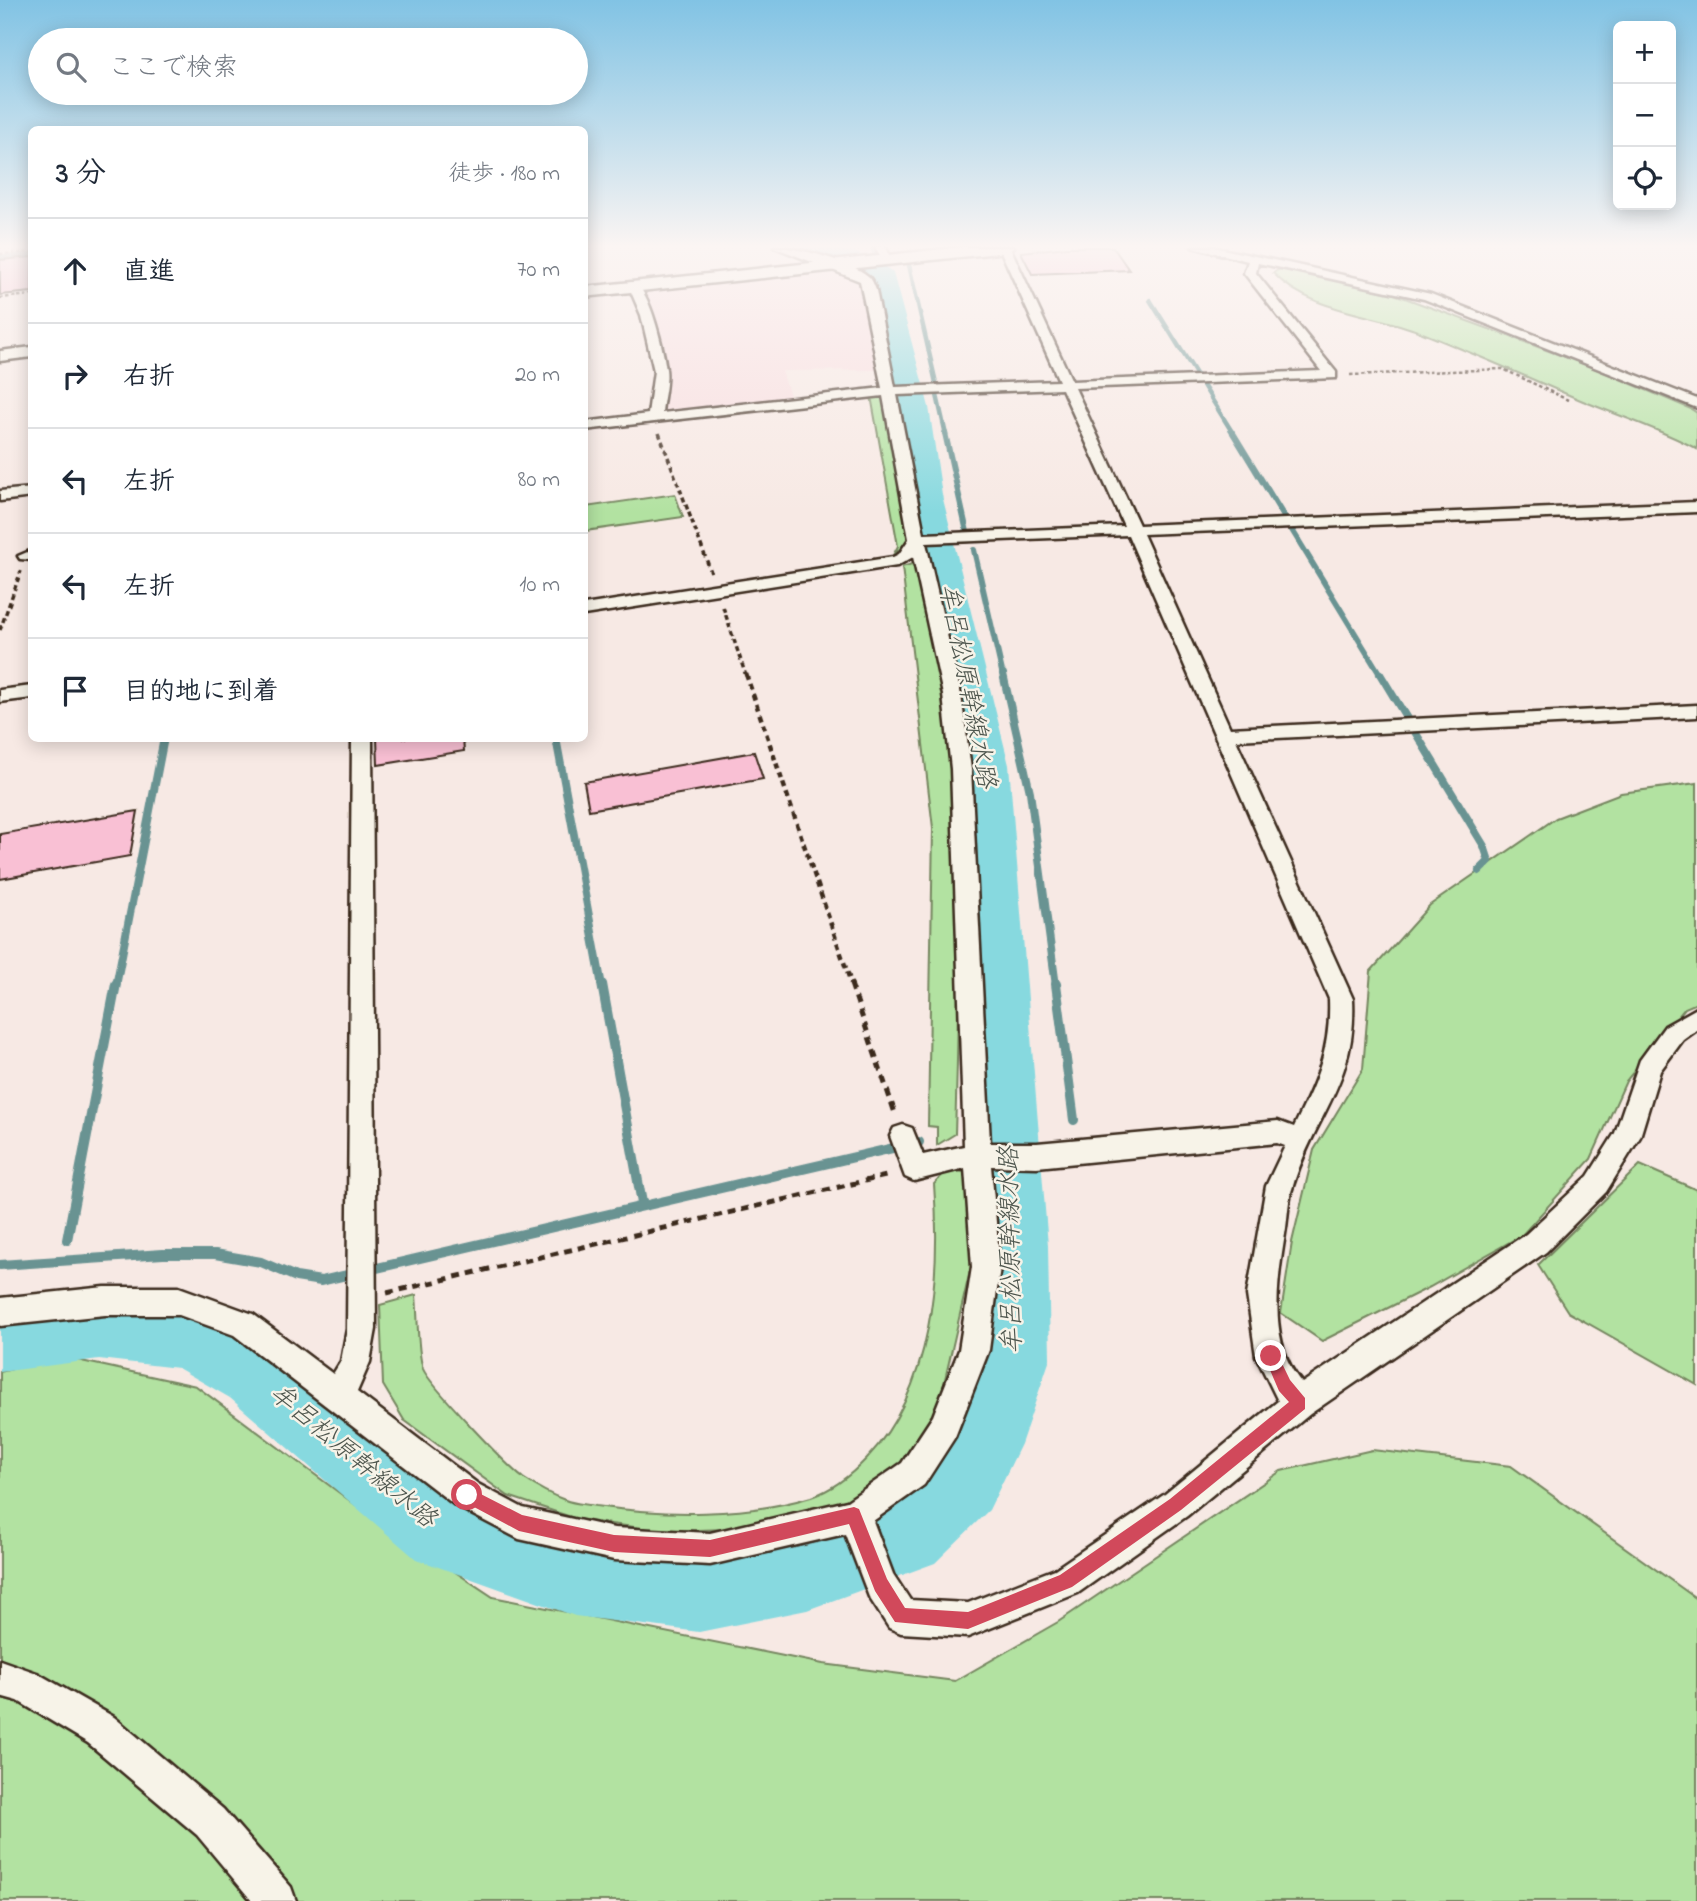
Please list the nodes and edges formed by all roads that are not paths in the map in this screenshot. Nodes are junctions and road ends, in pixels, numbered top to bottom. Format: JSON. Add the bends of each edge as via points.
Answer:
{"nodes":[{"id":1,"x":652,"y":336,"type":"edge"},
{"id":2,"x":879,"y":336,"type":"edge"},
{"id":3,"x":1046,"y":336,"type":"edge"},
{"id":4,"x":1299,"y":336,"type":"edge"},
{"id":5,"x":1523,"y":336,"type":"edge"},
{"id":6,"x":28,"y":352,"type":"edge"},
{"id":7,"x":0,"y":356,"type":"edge"},
{"id":8,"x":1068,"y":384,"type":"junction"},
{"id":9,"x":890,"y":391,"type":"junction"},
{"id":10,"x":1697,"y":404,"type":"edge"},
{"id":11,"x":654,"y":418,"type":"junction"},
{"id":12,"x":588,"y":426,"type":"edge"},
{"id":13,"x":28,"y":492,"type":"edge"},
{"id":14,"x":0,"y":496,"type":"edge"},
{"id":15,"x":1697,"y":507,"type":"edge"},
{"id":16,"x":1292,"y":523,"type":"joint"},
{"id":17,"x":1133,"y":529,"type":"junction"},
{"id":18,"x":920,"y":538,"type":"junction"},
{"id":19,"x":717,"y":589,"type":"joint"},
{"id":20,"x":588,"y":609,"type":"edge"},
{"id":21,"x":28,"y":692,"type":"edge"},
{"id":22,"x":0,"y":696,"type":"edge"},
{"id":23,"x":1697,"y":711,"type":"edge"},
{"id":24,"x":1223,"y":734,"type":"junction"},
{"id":25,"x":362,"y":742,"type":"edge"},
{"id":26,"x":1697,"y":1017,"type":"edge"},
{"id":27,"x":1298,"y":1140,"type":"junction"},
{"id":28,"x":909,"y":1154,"type":"road end"},
{"id":29,"x":984,"y":1154,"type":"junction"},
{"id":30,"x":0,"y":1312,"type":"edge"},
{"id":31,"x":338,"y":1394,"type":"junction"},
{"id":32,"x":1300,"y":1403,"type":"junction"},
{"id":33,"x":858,"y":1523,"type":"junction"},
{"id":34,"x":0,"y":1678,"type":"edge"},
{"id":35,"x":277,"y":1901,"type":"edge"}],
"edges":[{"from":1,"to":11,"type":"street","via":[[660,371]]},
{"from":2,"to":9,"type":"street"},
{"from":3,"to":8,"type":"street"},
{"from":4,"to":8,"type":"street","via":[[1331,376]]},
{"from":5,"to":10,"type":"street"},
{"from":6,"to":7,"type":"main road"},
{"from":8,"to":9,"type":"street"},
{"from":8,"to":17,"type":"street"},
{"from":9,"to":11,"type":"street"},
{"from":9,"to":18,"type":"street"},
{"from":11,"to":12,"type":"street"},
{"from":13,"to":14,"type":"street"},
{"from":15,"to":16,"type":"street"},
{"from":16,"to":17,"type":"street"},
{"from":17,"to":18,"type":"street"},
{"from":17,"to":24,"type":"street"},
{"from":18,"to":19,"type":"street","via":[[897,561]]},
{"from":18,"to":29,"type":"street","via":[[952,695],[961,769]]},
{"from":19,"to":20,"type":"street"},
{"from":21,"to":22,"type":"street"},
{"from":23,"to":24,"type":"street"},
{"from":24,"to":27,"type":"street","via":[[1341,999],[1342,1025],[1333,1072]]},
{"from":25,"to":31,"type":"street","via":[[362,1341],[353,1376]]},
{"from":26,"to":32,"type":"street","via":[[1674,1033],[1649,1068],[1627,1137],[1597,1184],[1536,1243]]},
{"from":27,"to":29,"type":"street","via":[[1278,1132],[1037,1155]]},
{"from":27,"to":32,"type":"street","via":[[1279,1186],[1261,1295],[1271,1356],[1284,1385]]},
{"from":28,"to":29,"type":"street"},
{"from":29,"to":33,"type":"street","via":[[986,1267],[974,1350],[944,1426],[912,1474]]},
{"from":30,"to":31,"type":"street","via":[[106,1301],[179,1301],[243,1324]]},
{"from":31,"to":33,"type":"street","via":[[467,1495],[519,1523],[614,1544],[710,1549]]},
{"from":32,"to":33,"type":"street","via":[[1176,1505],[1066,1581],[968,1620],[901,1616],[881,1585]]},
{"from":34,"to":35,"type":"street","via":[[25,1685],[101,1730],[209,1822]]}]}
